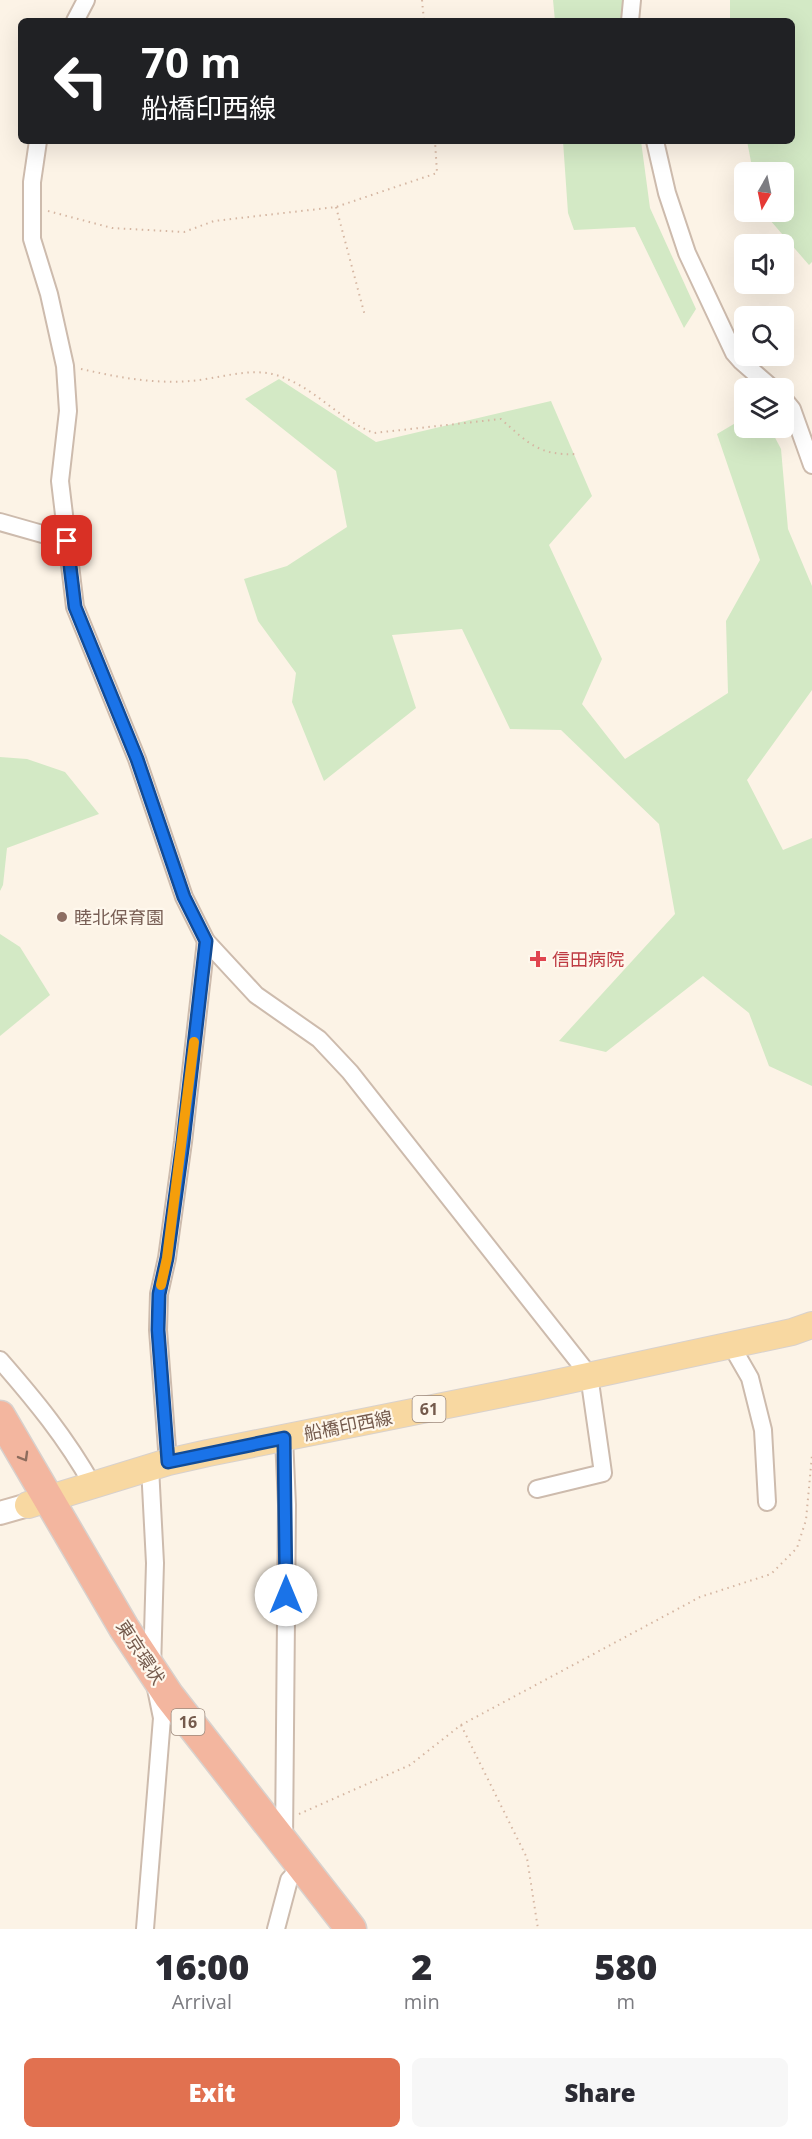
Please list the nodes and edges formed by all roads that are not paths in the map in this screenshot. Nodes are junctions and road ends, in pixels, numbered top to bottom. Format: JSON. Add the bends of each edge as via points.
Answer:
{"nodes":[{"id":1,"x":86,"y":0,"type":"edge"},
{"id":2,"x":632,"y":0,"type":"edge"},
{"id":3,"x":77,"y":18,"type":"edge"},
{"id":4,"x":630,"y":18,"type":"edge"},
{"id":5,"x":38,"y":144,"type":"edge"},
{"id":6,"x":656,"y":144,"type":"edge"},
{"id":7,"x":760,"y":378,"type":"edge"},
{"id":8,"x":794,"y":415,"type":"edge"},
{"id":9,"x":812,"y":465,"type":"edge"},
{"id":10,"x":0,"y":522,"type":"edge"},
{"id":11,"x":67,"y":541,"type":"junction"},
{"id":12,"x":206,"y":941,"type":"junction"},
{"id":13,"x":812,"y":1325,"type":"edge"},
{"id":14,"x":731,"y":1346,"type":"junction"},
{"id":15,"x":0,"y":1360,"type":"edge"},
{"id":16,"x":588,"y":1376,"type":"junction"},
{"id":17,"x":0,"y":1416,"type":"edge"},
{"id":18,"x":284,"y":1438,"type":"junction"},
{"id":19,"x":0,"y":1456,"type":"edge"},
{"id":20,"x":159,"y":1465,"type":"junction"},
{"id":21,"x":92,"y":1484,"type":"junction"},
{"id":22,"x":537,"y":1489,"type":"dead end"},
{"id":23,"x":767,"y":1502,"type":"dead end"},
{"id":24,"x":25,"y":1505,"type":"edge"},
{"id":25,"x":152,"y":1669,"type":"junction"},
{"id":26,"x":162,"y":1718,"type":"junction"},
{"id":27,"x":290,"y":1853,"type":"junction"},
{"id":28,"x":145,"y":1929,"type":"edge"},
{"id":29,"x":276,"y":1929,"type":"edge"},
{"id":30,"x":328,"y":1929,"type":"edge"},
{"id":31,"x":351,"y":1929,"type":"edge"}],
"edges":[{"from":1,"to":3,"type":"street"},
{"from":2,"to":4,"type":"street"},
{"from":5,"to":11,"type":"street","via":[[32,182],[34,251],[49,294],[65,366],[68,411],[60,481]]},
{"from":6,"to":7,"type":"street","via":[[676,221],[700,281],[735,353]]},
{"from":8,"to":9,"type":"street"},
{"from":10,"to":11,"type":"street"},
{"from":11,"to":12,"type":"street","via":[[75,607],[137,759],[184,897]]},
{"from":12,"to":16,"type":"street","via":[[255,995],[319,1039],[350,1072]]},
{"from":12,"to":20,"type":"street","via":[[183,1142],[159,1294]]},
{"from":13,"to":14,"type":"main road","name":"船橋印西線","number":"61"},
{"from":14,"to":16,"type":"main road","name":"船橋印西線","number":"61"},
{"from":14,"to":23,"type":"street","via":[[750,1378],[763,1430]]},
{"from":15,"to":21,"type":"street","via":[[71,1446]]},
{"from":16,"to":18,"type":"main road","name":"船橋印西線","number":"61"},
{"from":16,"to":22,"type":"street","via":[[603,1473]]},
{"from":17,"to":24,"type":"highway","name":"東京環状","number":"16","one_way":true},
{"from":18,"to":20,"type":"main road","name":"船橋印西線","number":"61"},
{"from":18,"to":27,"type":"street"},
{"from":19,"to":24,"type":"highway","name":"東京環状","number":"16"},
{"from":20,"to":21,"type":"main road","name":"船橋印西線","number":"61"},
{"from":20,"to":25,"type":"street"},
{"from":21,"to":24,"type":"main road","name":"船橋印西線","number":"61"},
{"from":24,"to":25,"type":"highway","name":"東京環状","number":"16"},
{"from":24,"to":26,"type":"highway","name":"東京環状","number":"16"},
{"from":25,"to":26,"type":"street"},
{"from":25,"to":27,"type":"highway","name":"東京環状","number":"16"},
{"from":26,"to":27,"type":"highway","name":"東京環状","number":"16"},
{"from":26,"to":28,"type":"street"},
{"from":27,"to":29,"type":"street"},
{"from":27,"to":30,"type":"highway","name":"東京環状","number":"16"},
{"from":27,"to":31,"type":"highway","name":"東京環状","number":"16"}]}
